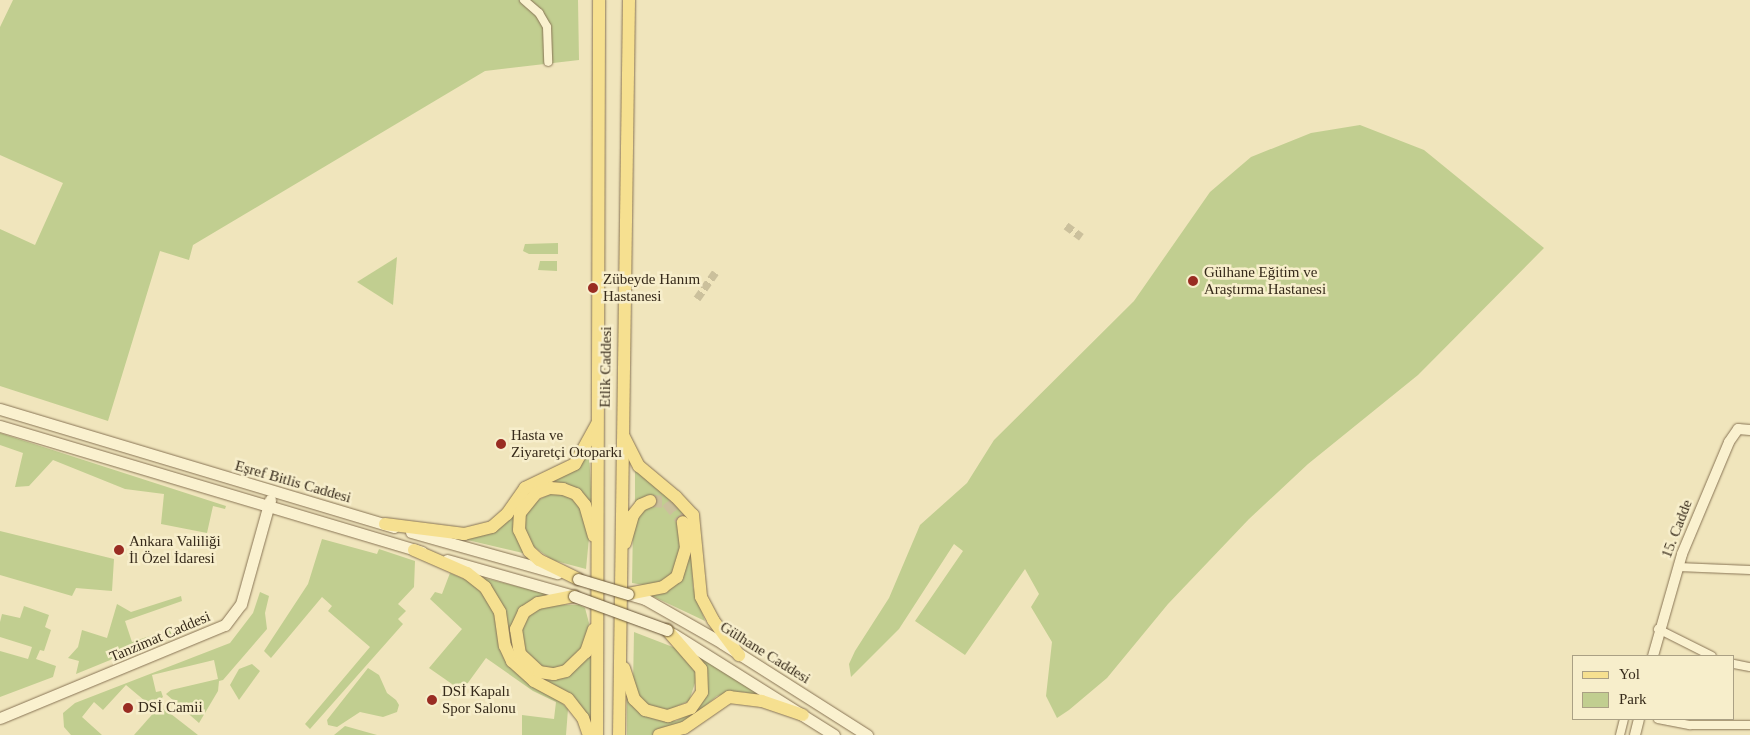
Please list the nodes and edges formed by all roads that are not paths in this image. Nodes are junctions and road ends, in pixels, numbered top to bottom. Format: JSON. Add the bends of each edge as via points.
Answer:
{"nodes":[{"id":1,"x":524,"y":0,"type":"edge"},
{"id":2,"x":599,"y":0,"type":"edge"},
{"id":3,"x":629,"y":0,"type":"edge"},
{"id":4,"x":548,"y":62,"type":"dead end"},
{"id":5,"x":0,"y":409,"type":"edge"},
{"id":6,"x":600,"y":417,"type":"junction"},
{"id":7,"x":0,"y":426,"type":"edge"},
{"id":8,"x":621,"y":430,"type":"junction"},
{"id":9,"x":1750,"y":430,"type":"edge"},
{"id":10,"x":272,"y":492,"type":"junction"},
{"id":11,"x":650,"y":501,"type":"dead end"},
{"id":12,"x":268,"y":507,"type":"junction"},
{"id":13,"x":683,"y":522,"type":"tunnel mouth"},
{"id":14,"x":385,"y":524,"type":"junction"},
{"id":15,"x":414,"y":550,"type":"junction"},
{"id":16,"x":598,"y":560,"type":"junction"},
{"id":17,"x":1678,"y":567,"type":"junction"},
{"id":18,"x":1750,"y":570,"type":"edge"},
{"id":19,"x":619,"y":572,"type":"junction"},
{"id":20,"x":578,"y":579,"type":"junction"},
{"id":21,"x":628,"y":594,"type":"joint"},
{"id":22,"x":647,"y":595,"type":"junction"},
{"id":23,"x":574,"y":596,"type":"junction"},
{"id":24,"x":597,"y":622,"type":"junction"},
{"id":25,"x":1658,"y":629,"type":"junction"},
{"id":26,"x":667,"y":630,"type":"junction"},
{"id":27,"x":619,"y":648,"type":"junction"},
{"id":28,"x":739,"y":654,"type":"junction"},
{"id":29,"x":1652,"y":655,"type":"edge"},
{"id":30,"x":1710,"y":655,"type":"edge"},
{"id":31,"x":1735,"y":664,"type":"edge"},
{"id":32,"x":1750,"y":667,"type":"edge"},
{"id":33,"x":803,"y":715,"type":"junction"},
{"id":34,"x":0,"y":718,"type":"edge"},
{"id":35,"x":1624,"y":720,"type":"edge"},
{"id":36,"x":1639,"y":720,"type":"edge"},
{"id":37,"x":1663,"y":720,"type":"edge"},
{"id":38,"x":1750,"y":725,"type":"edge"},
{"id":39,"x":589,"y":735,"type":"edge"},
{"id":40,"x":597,"y":735,"type":"edge"},
{"id":41,"x":619,"y":735,"type":"edge"},
{"id":42,"x":659,"y":735,"type":"edge"},
{"id":43,"x":834,"y":735,"type":"edge"},
{"id":44,"x":867,"y":735,"type":"edge"},
{"id":45,"x":1620,"y":735,"type":"edge"},
{"id":46,"x":1636,"y":735,"type":"edge"}],
"edges":[{"from":1,"to":4,"type":"street","via":[[539,13],[548,27]]},
{"from":2,"to":6,"type":"main road","name":"Etlik Caddesi"},
{"from":3,"to":8,"type":"main road","name":"Etlik Caddesi"},
{"from":5,"to":10,"type":"main road","name":"Eşref Bitlis Caddesi"},
{"from":6,"to":14,"type":"main road","via":[[575,464],[525,488],[504,518],[492,527],[464,534]]},
{"from":6,"to":16,"type":"main road","name":"Etlik Caddesi"},
{"from":7,"to":12,"type":"main road","name":"Eşref Bitlis Caddesi"},
{"from":8,"to":19,"type":"main road","name":"Etlik Caddesi"},
{"from":8,"to":28,"type":"main road","via":[[639,466],[676,496],[692,515],[701,597],[713,620]]},
{"from":9,"to":17,"type":"street","name":"15. Cadde","via":[[1738,429],[1732,434]]},
{"from":10,"to":12,"type":"main road","name":"Tanzimat Caddesi"},
{"from":10,"to":14,"type":"main road","name":"Eşref Bitlis Caddesi"},
{"from":11,"to":19,"type":"main road","via":[[636,510],[630,522]]},
{"from":12,"to":15,"type":"main road","name":"Eşref Bitlis Caddesi"},
{"from":12,"to":34,"type":"main road","name":"Tanzimat Caddesi","via":[[241,604],[225,625]]},
{"from":13,"to":22,"type":"main road","via":[[686,548],[680,570],[668,585]]},
{"from":14,"to":20,"type":"main road","name":"Eşref Bitlis Caddesi"},
{"from":15,"to":23,"type":"main road","name":"Eşref Bitlis Caddesi"},
{"from":15,"to":39,"type":"main road","via":[[467,573],[486,587],[500,612],[512,661],[534,681],[568,699],[583,718]]},
{"from":16,"to":20,"type":"main road","via":[[585,505],[572,492],[550,488],[529,499],[519,521],[526,547],[552,566]]},
{"from":16,"to":24,"type":"main road","name":"Etlik Caddesi"},
{"from":17,"to":18,"type":"street"},
{"from":17,"to":25,"type":"street","name":"15. Cadde"},
{"from":19,"to":27,"type":"main road","name":"Etlik Caddesi"},
{"from":20,"to":21,"type":"main road","name":"Eşref Bitlis Caddesi","bridge":true},
{"from":21,"to":22,"type":"main road"},
{"from":22,"to":28,"type":"main road","name":"Gülhane Caddesi"},
{"from":23,"to":24,"type":"main road","via":[[530,608],[516,629],[520,654],[539,672],[554,674],[577,664],[586,652]]},
{"from":23,"to":26,"type":"main road","name":"Eşref Bitlis Caddesi","bridge":true},
{"from":24,"to":40,"type":"main road","name":"Etlik Caddesi"},
{"from":25,"to":29,"type":"street","name":"15. Cadde"},
{"from":25,"to":30,"type":"street"},
{"from":26,"to":27,"type":"main road","via":[[701,669],[702,692],[691,708],[668,716],[645,710],[634,699]]},
{"from":26,"to":33,"type":"main road"},
{"from":27,"to":41,"type":"main road","name":"Etlik Caddesi"},
{"from":28,"to":44,"type":"main road","name":"Gülhane Caddesi"},
{"from":31,"to":32,"type":"street"},
{"from":33,"to":42,"type":"main road","via":[[736,696],[714,705],[684,728]]},
{"from":33,"to":43,"type":"main road"},
{"from":35,"to":45,"type":"street"},
{"from":36,"to":46,"type":"street"},
{"from":37,"to":38,"type":"street","via":[[1690,725]]}]}
